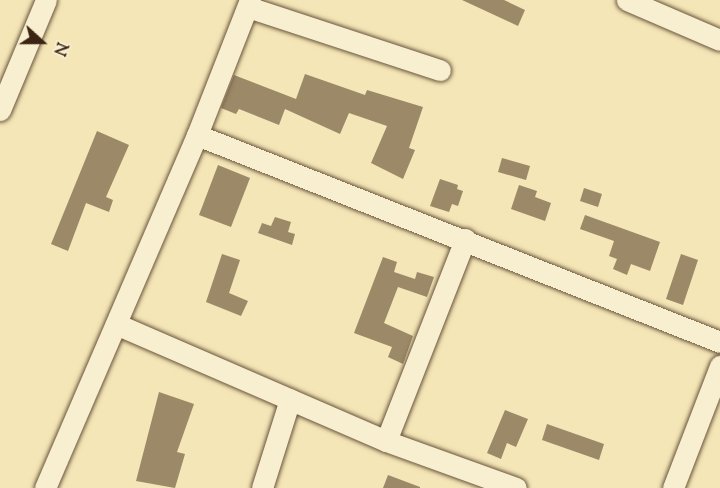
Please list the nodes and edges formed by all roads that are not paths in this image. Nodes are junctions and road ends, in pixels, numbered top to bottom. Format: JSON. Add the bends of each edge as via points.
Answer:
{"nodes":[{"id":1,"x":46,"y":0,"type":"edge"},
{"id":2,"x":627,"y":0,"type":"edge"},
{"id":3,"x":249,"y":3,"type":"edge"},
{"id":4,"x":720,"y":40,"type":"edge"},
{"id":5,"x":440,"y":70,"type":"dead end"},
{"id":6,"x":0,"y":110,"type":"edge"},
{"id":7,"x":197,"y":135,"type":"junction"},
{"id":8,"x":465,"y":239,"type":"junction"},
{"id":9,"x":116,"y":324,"type":"junction"},
{"id":10,"x":720,"y":342,"type":"edge"},
{"id":11,"x":720,"y":366,"type":"edge"},
{"id":12,"x":290,"y":399,"type":"junction"},
{"id":13,"x":386,"y":441,"type":"junction"},
{"id":14,"x":45,"y":488,"type":"edge"},
{"id":15,"x":262,"y":488,"type":"edge"},
{"id":16,"x":516,"y":488,"type":"edge"},
{"id":17,"x":673,"y":488,"type":"edge"}],
"edges":[{"from":1,"to":6,"type":"street"},
{"from":2,"to":4,"type":"street"},
{"from":3,"to":5,"type":"street"},
{"from":3,"to":7,"type":"street"},
{"from":7,"to":8,"type":"street"},
{"from":7,"to":9,"type":"street"},
{"from":8,"to":10,"type":"street"},
{"from":8,"to":13,"type":"street"},
{"from":9,"to":12,"type":"street"},
{"from":9,"to":14,"type":"street"},
{"from":11,"to":17,"type":"street"},
{"from":12,"to":13,"type":"street"},
{"from":12,"to":15,"type":"street"},
{"from":13,"to":16,"type":"street"}]}
